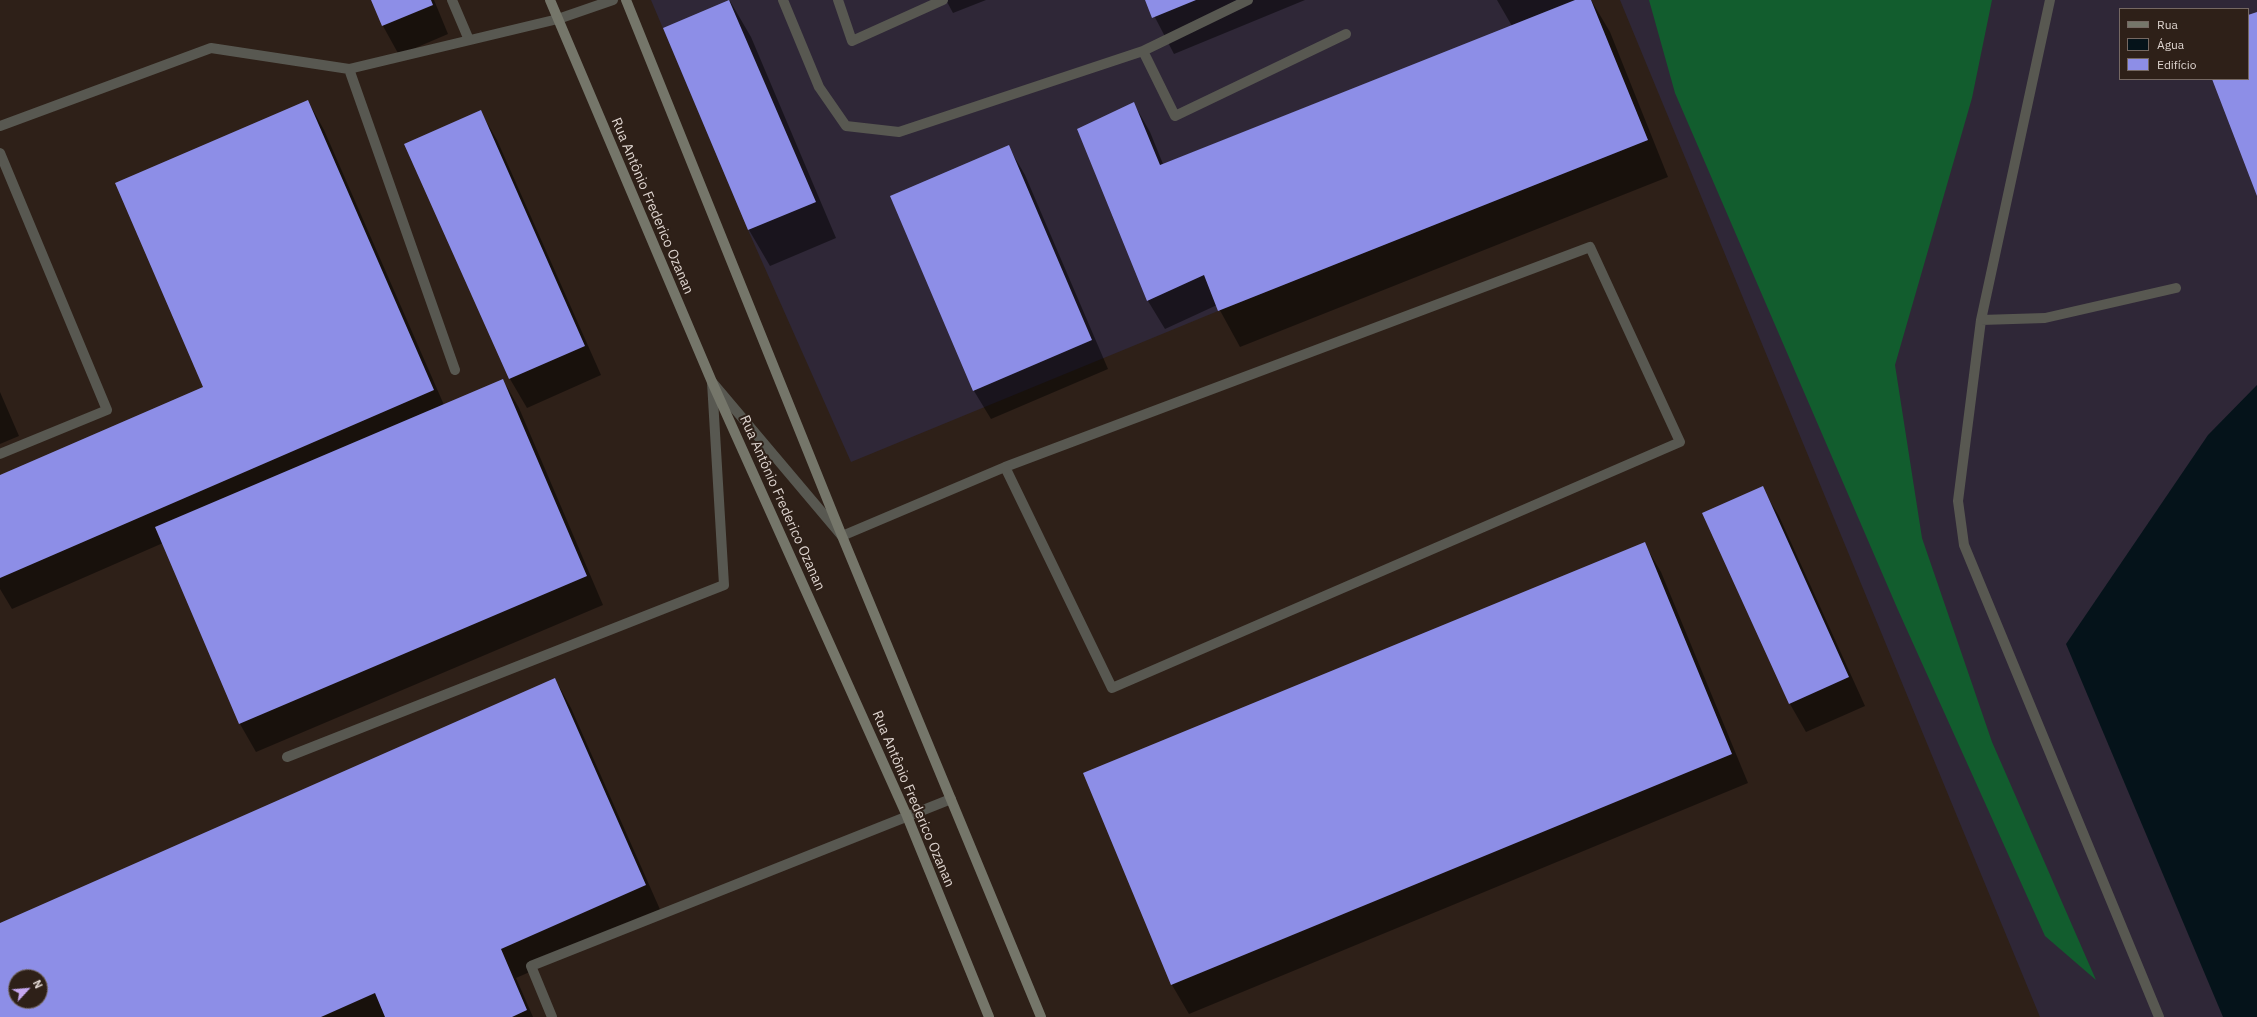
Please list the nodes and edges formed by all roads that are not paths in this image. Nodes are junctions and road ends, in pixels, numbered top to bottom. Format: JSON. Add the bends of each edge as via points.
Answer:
{"nodes":[{"id":1,"x":452,"y":0,"type":"edge"},
{"id":2,"x":550,"y":0,"type":"edge"},
{"id":3,"x":613,"y":0,"type":"edge"},
{"id":4,"x":626,"y":0,"type":"edge"},
{"id":5,"x":783,"y":0,"type":"edge"},
{"id":6,"x":838,"y":0,"type":"edge"},
{"id":7,"x":943,"y":0,"type":"edge"},
{"id":8,"x":1248,"y":0,"type":"edge"},
{"id":9,"x":2050,"y":0,"type":"edge"},
{"id":10,"x":558,"y":19,"type":"junction"},
{"id":11,"x":1346,"y":34,"type":"dead end"},
{"id":12,"x":468,"y":40,"type":"junction"},
{"id":13,"x":1143,"y":51,"type":"junction"},
{"id":14,"x":349,"y":69,"type":"junction"},
{"id":15,"x":0,"y":126,"type":"edge"},
{"id":16,"x":0,"y":153,"type":"edge"},
{"id":17,"x":2176,"y":288,"type":"dead end"},
{"id":18,"x":1981,"y":320,"type":"junction"},
{"id":19,"x":455,"y":370,"type":"dead end"},
{"id":20,"x":712,"y":382,"type":"junction"},
{"id":21,"x":0,"y":454,"type":"edge"},
{"id":22,"x":1005,"y":467,"type":"junction"},
{"id":23,"x":842,"y":536,"type":"junction"},
{"id":24,"x":287,"y":757,"type":"dead end"},
{"id":25,"x":951,"y":799,"type":"junction"},
{"id":26,"x":907,"y":816,"type":"junction"},
{"id":27,"x":552,"y":1017,"type":"edge"},
{"id":28,"x":989,"y":1017,"type":"edge"},
{"id":29,"x":1041,"y":1017,"type":"edge"},
{"id":30,"x":2159,"y":1017,"type":"edge"}],
"edges":[{"from":1,"to":12,"type":"lane"},
{"from":2,"to":10,"type":"main road","name":"Rua Antônio Frederico Ozanan"},
{"from":3,"to":10,"type":"lane"},
{"from":4,"to":23,"type":"main road"},
{"from":5,"to":13,"type":"lane","via":[[819,87],[846,126],[898,132]]},
{"from":6,"to":7,"type":"lane","via":[[852,40]]},
{"from":8,"to":13,"type":"lane"},
{"from":9,"to":18,"type":"lane"},
{"from":10,"to":12,"type":"lane"},
{"from":10,"to":20,"type":"main road","name":"Rua Antônio Frederico Ozanan"},
{"from":11,"to":13,"type":"lane","via":[[1175,116]]},
{"from":12,"to":14,"type":"lane"},
{"from":14,"to":15,"type":"lane","via":[[211,48]]},
{"from":14,"to":19,"type":"lane"},
{"from":16,"to":21,"type":"lane","via":[[107,410]]},
{"from":17,"to":18,"type":"lane","via":[[2045,318]]},
{"from":18,"to":30,"type":"lane","via":[[1958,501],[1964,545]]},
{"from":20,"to":23,"type":"lane"},
{"from":20,"to":24,"type":"lane","via":[[724,585]]},
{"from":20,"to":26,"type":"main road","name":"Rua Antônio Frederico Ozanan"},
{"from":22,"to":22,"type":"lane","via":[[1112,688],[1680,442],[1590,247]]},
{"from":22,"to":23,"type":"lane"},
{"from":23,"to":25,"type":"main road"},
{"from":25,"to":26,"type":"lane"},
{"from":25,"to":29,"type":"main road"},
{"from":26,"to":27,"type":"lane","via":[[531,966]]},
{"from":26,"to":28,"type":"main road","name":"Rua Antônio Frederico Ozanan"}]}
